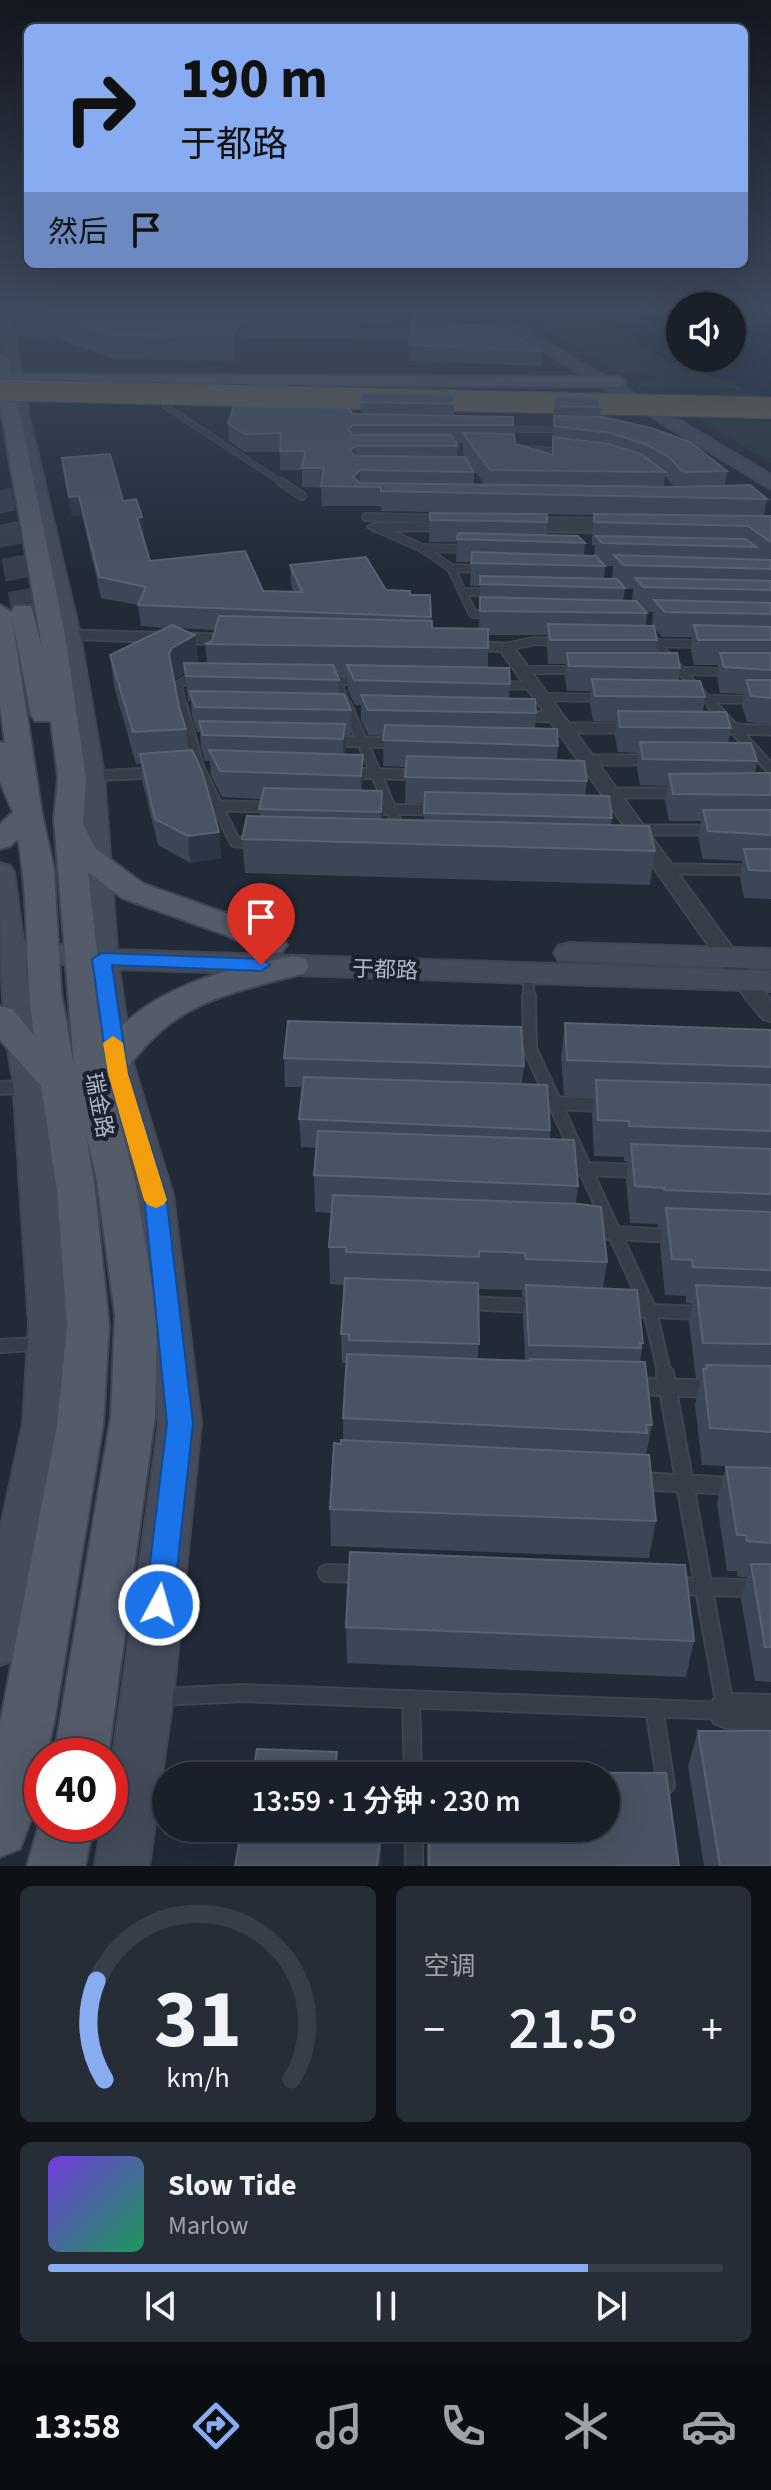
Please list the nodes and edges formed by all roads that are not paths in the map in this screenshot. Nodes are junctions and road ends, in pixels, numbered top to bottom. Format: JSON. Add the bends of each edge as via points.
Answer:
{"nodes":[{"id":1,"x":10,"y":399,"type":"edge"},
{"id":2,"x":142,"y":399,"type":"edge"},
{"id":3,"x":195,"y":399,"type":"edge"},
{"id":4,"x":259,"y":399,"type":"edge"},
{"id":5,"x":576,"y":399,"type":"edge"},
{"id":6,"x":641,"y":399,"type":"edge"},
{"id":7,"x":747,"y":399,"type":"edge"},
{"id":8,"x":771,"y":400,"type":"edge"},
{"id":9,"x":161,"y":403,"type":"junction"},
{"id":10,"x":337,"y":403,"type":"joint"},
{"id":11,"x":655,"y":407,"type":"junction"},
{"id":12,"x":771,"y":409,"type":"edge"},
{"id":13,"x":493,"y":429,"type":"edge"},
{"id":14,"x":522,"y":429,"type":"junction"},
{"id":15,"x":569,"y":430,"type":"edge"},
{"id":16,"x":512,"y":448,"type":"edge"},
{"id":17,"x":527,"y":448,"type":"junction"},
{"id":18,"x":569,"y":451,"type":"edge"},
{"id":19,"x":771,"y":474,"type":"edge"},
{"id":20,"x":771,"y":483,"type":"edge"},
{"id":21,"x":302,"y":496,"type":"dead end"},
{"id":22,"x":371,"y":522,"type":"joint"},
{"id":23,"x":463,"y":523,"type":"edge"},
{"id":24,"x":516,"y":524,"type":"edge"},
{"id":25,"x":632,"y":525,"type":"edge"},
{"id":26,"x":422,"y":548,"type":"junction"},
{"id":27,"x":485,"y":550,"type":"edge"},
{"id":28,"x":451,"y":568,"type":"junction"},
{"id":29,"x":494,"y":570,"type":"edge"},
{"id":30,"x":463,"y":592,"type":"junction"},
{"id":31,"x":509,"y":593,"type":"edge"},
{"id":32,"x":12,"y":611,"type":"edge"},
{"id":33,"x":503,"y":615,"type":"edge"},
{"id":34,"x":641,"y":626,"type":"edge"},
{"id":35,"x":61,"y":635,"type":"junction"},
{"id":36,"x":260,"y":641,"type":"edge"},
{"id":37,"x":564,"y":642,"type":"edge"},
{"id":38,"x":640,"y":643,"type":"edge"},
{"id":39,"x":656,"y":643,"type":"junction"},
{"id":40,"x":713,"y":644,"type":"edge"},
{"id":41,"x":444,"y":645,"type":"edge"},
{"id":42,"x":506,"y":647,"type":"junction"},
{"id":43,"x":208,"y":667,"type":"edge"},
{"id":44,"x":523,"y":670,"type":"junction"},
{"id":45,"x":586,"y":671,"type":"edge"},
{"id":46,"x":665,"y":671,"type":"edge"},
{"id":47,"x":681,"y":671,"type":"junction"},
{"id":48,"x":741,"y":672,"type":"edge"},
{"id":49,"x":183,"y":681,"type":"junction"},
{"id":50,"x":199,"y":681,"type":"edge"},
{"id":51,"x":322,"y":681,"type":"edge"},
{"id":52,"x":337,"y":681,"type":"junction"},
{"id":53,"x":367,"y":681,"type":"edge"},
{"id":54,"x":488,"y":684,"type":"edge"},
{"id":55,"x":538,"y":692,"type":"junction"},
{"id":56,"x":617,"y":698,"type":"edge"},
{"id":57,"x":692,"y":699,"type":"edge"},
{"id":58,"x":707,"y":699,"type":"junction"},
{"id":59,"x":771,"y":700,"type":"edge"},
{"id":60,"x":183,"y":708,"type":"junction"},
{"id":61,"x":198,"y":709,"type":"edge"},
{"id":62,"x":334,"y":710,"type":"edge"},
{"id":63,"x":350,"y":710,"type":"junction"},
{"id":64,"x":366,"y":711,"type":"edge"},
{"id":65,"x":509,"y":715,"type":"edge"},
{"id":66,"x":560,"y":722,"type":"junction"},
{"id":67,"x":642,"y":729,"type":"edge"},
{"id":68,"x":719,"y":729,"type":"edge"},
{"id":69,"x":735,"y":729,"type":"junction"},
{"id":70,"x":771,"y":730,"type":"edge"},
{"id":71,"x":189,"y":739,"type":"junction"},
{"id":72,"x":205,"y":740,"type":"edge"},
{"id":73,"x":331,"y":741,"type":"edge"},
{"id":74,"x":363,"y":742,"type":"junction"},
{"id":75,"x":409,"y":743,"type":"edge"},
{"id":76,"x":0,"y":750,"type":"edge"},
{"id":77,"x":576,"y":751,"type":"junction"},
{"id":78,"x":661,"y":760,"type":"edge"},
{"id":79,"x":749,"y":761,"type":"edge"},
{"id":80,"x":769,"y":764,"type":"edge"},
{"id":81,"x":199,"y":768,"type":"junction"},
{"id":82,"x":214,"y":769,"type":"edge"},
{"id":83,"x":185,"y":770,"type":"edge"},
{"id":84,"x":170,"y":771,"type":"edge"},
{"id":85,"x":347,"y":773,"type":"edge"},
{"id":86,"x":376,"y":773,"type":"junction"},
{"id":87,"x":436,"y":775,"type":"edge"},
{"id":88,"x":82,"y":777,"type":"junction"},
{"id":89,"x":599,"y":784,"type":"junction"},
{"id":90,"x":698,"y":793,"type":"edge"},
{"id":91,"x":219,"y":806,"type":"junction"},
{"id":92,"x":281,"y":807,"type":"edge"},
{"id":93,"x":360,"y":808,"type":"edge"},
{"id":94,"x":391,"y":809,"type":"junction"},
{"id":95,"x":454,"y":810,"type":"edge"},
{"id":96,"x":32,"y":824,"type":"edge"},
{"id":97,"x":637,"y":829,"type":"junction"},
{"id":98,"x":726,"y":830,"type":"edge"},
{"id":99,"x":266,"y":842,"type":"edge"},
{"id":100,"x":407,"y":845,"type":"edge"},
{"id":101,"x":94,"y":863,"type":"junction"},
{"id":102,"x":665,"y":869,"type":"junction"},
{"id":103,"x":771,"y":870,"type":"edge"},
{"id":104,"x":0,"y":872,"type":"edge"},
{"id":105,"x":46,"y":944,"type":"edge"},
{"id":106,"x":282,"y":956,"type":"junction"},
{"id":107,"x":771,"y":959,"type":"edge"},
{"id":108,"x":528,"y":973,"type":"junction"},
{"id":109,"x":748,"y":973,"type":"edge"},
{"id":110,"x":771,"y":1014,"type":"edge"},
{"id":111,"x":9,"y":1030,"type":"edge"},
{"id":112,"x":115,"y":1060,"type":"junction"},
{"id":113,"x":45,"y":1087,"type":"edge"},
{"id":114,"x":549,"y":1103,"type":"junction"},
{"id":115,"x":618,"y":1106,"type":"edge"},
{"id":116,"x":577,"y":1169,"type":"junction"},
{"id":117,"x":647,"y":1171,"type":"edge"},
{"id":118,"x":584,"y":1232,"type":"edge"},
{"id":119,"x":616,"y":1233,"type":"junction"},
{"id":120,"x":693,"y":1237,"type":"edge"},
{"id":121,"x":449,"y":1302,"type":"edge"},
{"id":122,"x":557,"y":1307,"type":"edge"},
{"id":123,"x":619,"y":1310,"type":"edge"},
{"id":124,"x":650,"y":1311,"type":"junction"},
{"id":125,"x":710,"y":1314,"type":"edge"},
{"id":126,"x":67,"y":1343,"type":"junction"},
{"id":127,"x":0,"y":1346,"type":"edge"},
{"id":128,"x":621,"y":1386,"type":"edge"},
{"id":129,"x":668,"y":1387,"type":"junction"},
{"id":130,"x":727,"y":1390,"type":"edge"},
{"id":131,"x":623,"y":1481,"type":"edge"},
{"id":132,"x":685,"y":1484,"type":"junction"},
{"id":133,"x":757,"y":1487,"type":"edge"},
{"id":134,"x":327,"y":1573,"type":"dead end"},
{"id":135,"x":375,"y":1575,"type":"edge"},
{"id":136,"x":658,"y":1585,"type":"edge"},
{"id":137,"x":705,"y":1587,"type":"junction"},
{"id":138,"x":771,"y":1589,"type":"edge"},
{"id":139,"x":0,"y":1642,"type":"edge"},
{"id":140,"x":142,"y":1696,"type":"junction"},
{"id":141,"x":411,"y":1699,"type":"junction"},
{"id":142,"x":654,"y":1708,"type":"junction"},
{"id":143,"x":726,"y":1711,"type":"junction"},
{"id":144,"x":771,"y":1712,"type":"edge"},
{"id":145,"x":87,"y":1738,"type":"edge"},
{"id":146,"x":413,"y":1762,"type":"edge"},
{"id":147,"x":669,"y":1803,"type":"edge"},
{"id":148,"x":0,"y":1829,"type":"edge"},
{"id":149,"x":62,"y":1842,"type":"edge"},
{"id":150,"x":414,"y":1842,"type":"edge"},
{"id":151,"x":56,"y":1866,"type":"edge"},
{"id":152,"x":122,"y":1866,"type":"edge"},
{"id":153,"x":414,"y":1866,"type":"edge"}],
"edges":[{"from":1,"to":35,"type":"main road","name":"瑞金路"},
{"from":2,"to":9,"type":"main road"},
{"from":3,"to":9,"type":"main road"},
{"from":4,"to":11,"type":"main road"},
{"from":5,"to":12,"type":"highway","bridge":true},
{"from":6,"to":11,"type":"main road"},
{"from":7,"to":8,"type":"highway"},
{"from":9,"to":10,"type":"main road"},
{"from":9,"to":21,"type":"lane"},
{"from":10,"to":12,"type":"highway","bridge":true},
{"from":11,"to":19,"type":"main road"},
{"from":11,"to":20,"type":"main road"},
{"from":13,"to":14,"type":"lane"},
{"from":14,"to":15,"type":"lane"},
{"from":14,"to":17,"type":"lane"},
{"from":16,"to":17,"type":"lane"},
{"from":17,"to":18,"type":"lane"},
{"from":22,"to":23,"type":"street"},
{"from":22,"to":26,"type":"lane"},
{"from":24,"to":25,"type":"street"},
{"from":26,"to":27,"type":"lane"},
{"from":26,"to":28,"type":"lane"},
{"from":28,"to":29,"type":"lane"},
{"from":28,"to":30,"type":"lane"},
{"from":30,"to":31,"type":"lane"},
{"from":30,"to":33,"type":"lane","via":[[473,614]]},
{"from":32,"to":96,"type":"main road"},
{"from":32,"to":96,"type":"main road"},
{"from":34,"to":39,"type":"lane"},
{"from":35,"to":36,"type":"street","via":[[212,647]]},
{"from":35,"to":88,"type":"main road","name":"瑞金路"},
{"from":37,"to":42,"type":"lane"},
{"from":38,"to":39,"type":"lane"},
{"from":39,"to":40,"type":"lane"},
{"from":39,"to":47,"type":"lane"},
{"from":41,"to":42,"type":"street"},
{"from":42,"to":44,"type":"street"},
{"from":43,"to":49,"type":"lane"},
{"from":44,"to":45,"type":"lane"},
{"from":44,"to":55,"type":"street"},
{"from":46,"to":47,"type":"lane"},
{"from":47,"to":48,"type":"lane"},
{"from":47,"to":58,"type":"lane"},
{"from":49,"to":50,"type":"lane"},
{"from":49,"to":60,"type":"lane","via":[[178,685]]},
{"from":51,"to":52,"type":"lane"},
{"from":52,"to":53,"type":"lane"},
{"from":52,"to":63,"type":"lane"},
{"from":54,"to":55,"type":"lane"},
{"from":55,"to":56,"type":"lane"},
{"from":55,"to":66,"type":"street"},
{"from":57,"to":58,"type":"lane"},
{"from":58,"to":59,"type":"lane"},
{"from":58,"to":69,"type":"lane"},
{"from":60,"to":61,"type":"lane"},
{"from":60,"to":71,"type":"lane"},
{"from":62,"to":63,"type":"lane"},
{"from":63,"to":64,"type":"lane"},
{"from":63,"to":74,"type":"lane"},
{"from":65,"to":66,"type":"lane"},
{"from":66,"to":67,"type":"lane"},
{"from":66,"to":77,"type":"street"},
{"from":68,"to":69,"type":"lane"},
{"from":69,"to":70,"type":"lane"},
{"from":69,"to":80,"type":"lane"},
{"from":71,"to":72,"type":"lane"},
{"from":71,"to":81,"type":"lane"},
{"from":73,"to":74,"type":"lane"},
{"from":74,"to":75,"type":"lane"},
{"from":74,"to":86,"type":"lane"},
{"from":76,"to":96,"type":"main road","name":"瑞金路"},
{"from":77,"to":78,"type":"lane"},
{"from":77,"to":89,"type":"street"},
{"from":79,"to":80,"type":"lane"},
{"from":81,"to":82,"type":"lane"},
{"from":81,"to":83,"type":"lane"},
{"from":81,"to":91,"type":"lane"},
{"from":84,"to":88,"type":"lane"},
{"from":85,"to":86,"type":"lane"},
{"from":86,"to":87,"type":"lane"},
{"from":86,"to":94,"type":"lane"},
{"from":88,"to":96,"type":"main road","name":"瑞金路"},
{"from":88,"to":101,"type":"main road"},
{"from":89,"to":90,"type":"lane"},
{"from":89,"to":97,"type":"street","via":[[618,814]]},
{"from":91,"to":92,"type":"lane"},
{"from":91,"to":99,"type":"lane","via":[[235,842]]},
{"from":93,"to":94,"type":"lane"},
{"from":94,"to":95,"type":"lane"},
{"from":94,"to":100,"type":"lane"},
{"from":96,"to":101,"type":"main road"},
{"from":96,"to":105,"type":"main road","name":"瑞金路"},
{"from":97,"to":98,"type":"lane"},
{"from":97,"to":102,"type":"street","via":[[646,853]]},
{"from":101,"to":105,"type":"main road"},
{"from":101,"to":106,"type":"main road","via":[[133,891],[237,928]]},
{"from":102,"to":103,"type":"lane"},
{"from":102,"to":109,"type":"street"},
{"from":104,"to":105,"type":"main road"},
{"from":105,"to":106,"type":"main road","name":"于都路"},
{"from":105,"to":111,"type":"main road"},
{"from":105,"to":112,"type":"main road"},
{"from":105,"to":113,"type":"main road","name":"瑞金路"},
{"from":106,"to":108,"type":"main road","name":"于都路"},
{"from":106,"to":109,"type":"main road","name":"于都路"},
{"from":106,"to":112,"type":"main road","via":[[186,999],[145,1025]]},
{"from":107,"to":109,"type":"main road","name":"于都路"},
{"from":108,"to":109,"type":"main road","name":"于都路"},
{"from":108,"to":114,"type":"lane","via":[[530,1049]]},
{"from":109,"to":110,"type":"street"},
{"from":111,"to":113,"type":"main road"},
{"from":112,"to":113,"type":"main road"},
{"from":112,"to":140,"type":"main road","via":[[155,1195],[180,1423]]},
{"from":113,"to":126,"type":"main road","name":"瑞金路","via":[[76,1190],[88,1326]]},
{"from":113,"to":145,"type":"main road","name":"瑞金路","via":[[116,1181],[136,1315],[133,1416],[100,1695]]},
{"from":114,"to":115,"type":"lane"},
{"from":114,"to":116,"type":"lane"},
{"from":116,"to":117,"type":"lane"},
{"from":116,"to":119,"type":"lane"},
{"from":118,"to":119,"type":"lane"},
{"from":119,"to":120,"type":"lane"},
{"from":119,"to":124,"type":"lane"},
{"from":121,"to":122,"type":"lane"},
{"from":123,"to":124,"type":"lane"},
{"from":124,"to":125,"type":"lane"},
{"from":124,"to":129,"type":"lane"},
{"from":126,"to":127,"type":"lane"},
{"from":126,"to":139,"type":"main road","via":[[44,1424]]},
{"from":126,"to":148,"type":"main road","name":"瑞金路","via":[[80,1425],[27,1723]]},
{"from":128,"to":129,"type":"lane"},
{"from":129,"to":130,"type":"lane"},
{"from":129,"to":132,"type":"lane"},
{"from":131,"to":132,"type":"lane"},
{"from":132,"to":133,"type":"lane"},
{"from":132,"to":137,"type":"lane"},
{"from":134,"to":135,"type":"lane"},
{"from":136,"to":137,"type":"lane"},
{"from":137,"to":138,"type":"lane"},
{"from":137,"to":143,"type":"lane"},
{"from":140,"to":141,"type":"lane","via":[[243,1693]]},
{"from":140,"to":152,"type":"main road"},
{"from":141,"to":142,"type":"lane"},
{"from":141,"to":146,"type":"lane"},
{"from":142,"to":143,"type":"lane"},
{"from":142,"to":147,"type":"lane"},
{"from":143,"to":144,"type":"street"},
{"from":149,"to":151,"type":"main road"},
{"from":150,"to":153,"type":"lane"}]}
